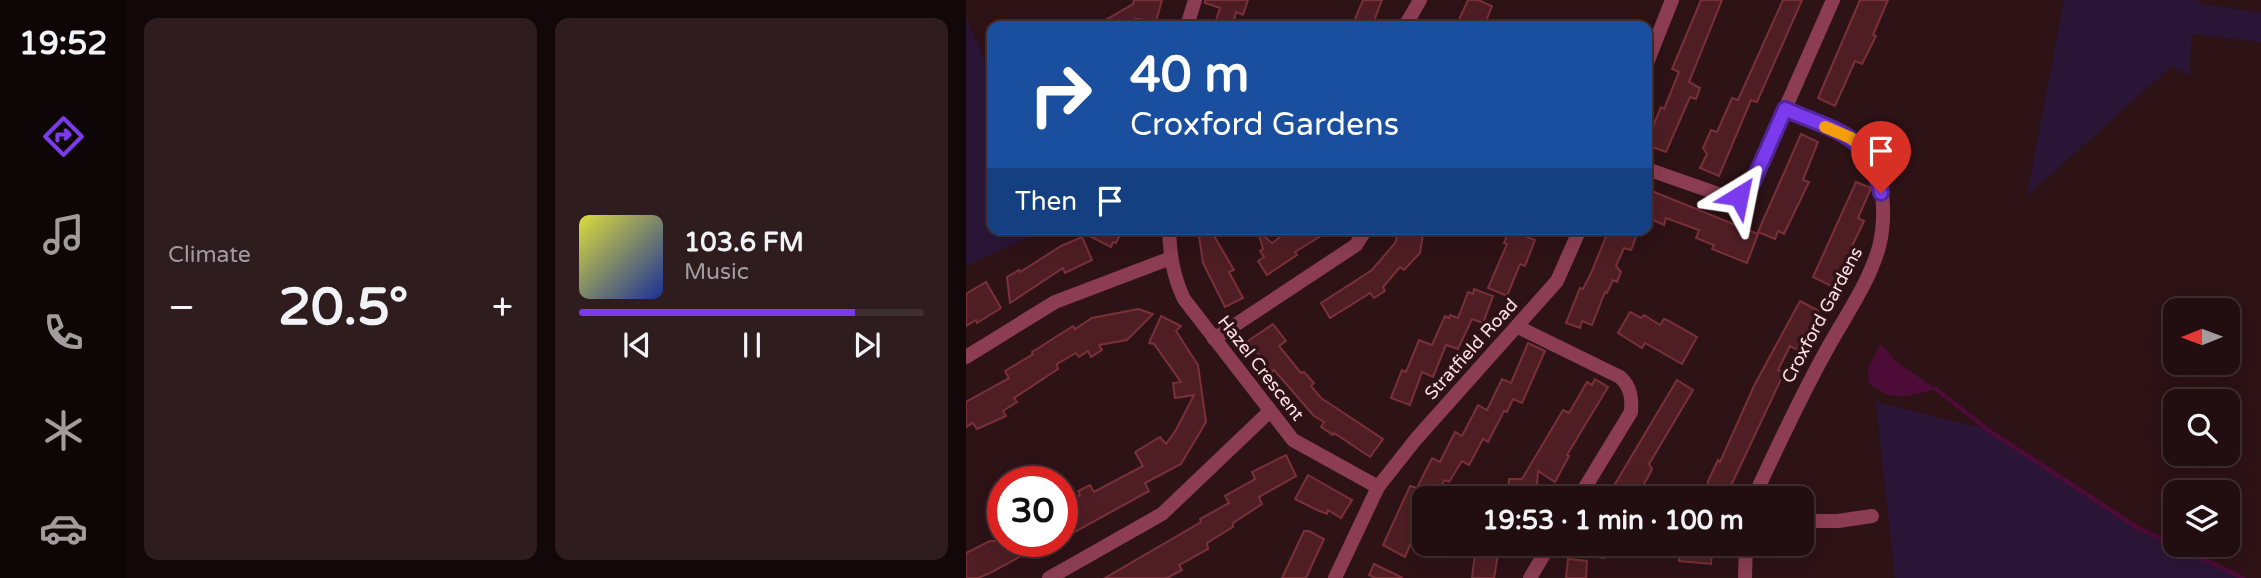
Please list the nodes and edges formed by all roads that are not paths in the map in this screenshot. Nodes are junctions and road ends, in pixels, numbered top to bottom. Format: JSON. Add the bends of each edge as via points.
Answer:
{"nodes":[{"id":1,"x":1195,"y":0,"type":"edge"},
{"id":2,"x":1420,"y":0,"type":"edge"},
{"id":3,"x":1672,"y":0,"type":"edge"},
{"id":4,"x":1833,"y":0,"type":"edge"},
{"id":5,"x":1189,"y":21,"type":"edge"},
{"id":6,"x":1408,"y":21,"type":"edge"},
{"id":7,"x":1652,"y":50,"type":"edge"},
{"id":8,"x":1785,"y":109,"type":"junction"},
{"id":9,"x":1652,"y":171,"type":"edge"},
{"id":10,"x":1169,"y":235,"type":"edge"},
{"id":11,"x":1362,"y":235,"type":"edge"},
{"id":12,"x":1577,"y":235,"type":"edge"},
{"id":13,"x":1171,"y":258,"type":"junction"},
{"id":14,"x":1518,"y":327,"type":"junction"},
{"id":15,"x":1214,"y":339,"type":"junction"},
{"id":16,"x":966,"y":357,"type":"edge"},
{"id":17,"x":1269,"y":411,"type":"junction"},
{"id":18,"x":1586,"y":486,"type":"edge"},
{"id":19,"x":1759,"y":486,"type":"edge"},
{"id":20,"x":1378,"y":487,"type":"junction"},
{"id":21,"x":1872,"y":516,"type":"dead end"},
{"id":22,"x":1814,"y":521,"type":"edge"},
{"id":23,"x":1543,"y":556,"type":"edge"},
{"id":24,"x":1746,"y":556,"type":"edge"},
{"id":25,"x":1049,"y":578,"type":"edge"},
{"id":26,"x":1335,"y":578,"type":"edge"},
{"id":27,"x":1530,"y":578,"type":"edge"},
{"id":28,"x":1745,"y":578,"type":"edge"}],
"edges":[{"from":1,"to":5,"type":"street"},
{"from":2,"to":6,"type":"street"},
{"from":3,"to":7,"type":"street"},
{"from":4,"to":8,"type":"street"},
{"from":8,"to":9,"type":"street","via":[[1752,184],[1739,196],[1719,195]]},
{"from":8,"to":19,"type":"street","name":"Croxford Gardens","via":[[1851,138],[1868,153],[1878,174],[1883,219],[1871,269],[1801,396]]},
{"from":10,"to":13,"type":"street","name":"Hazel Crescent"},
{"from":11,"to":15,"type":"street","via":[[1356,245]]},
{"from":12,"to":14,"type":"street","name":"Stratfield Road","via":[[1557,281]]},
{"from":13,"to":15,"type":"street","name":"Hazel Crescent","via":[[1184,299]]},
{"from":13,"to":16,"type":"street","via":[[1055,302]]},
{"from":14,"to":18,"type":"street","via":[[1620,377],[1629,389],[1631,412]]},
{"from":14,"to":20,"type":"street","name":"Stratfield Road"},
{"from":15,"to":17,"type":"street","name":"Hazel Crescent"},
{"from":17,"to":20,"type":"street","name":"Hazel Crescent","via":[[1293,440]]},
{"from":17,"to":25,"type":"street","via":[[1162,514]]},
{"from":20,"to":26,"type":"street","name":"Stratfield Road"},
{"from":21,"to":22,"type":"street"},
{"from":23,"to":27,"type":"street"},
{"from":24,"to":28,"type":"street"}]}
